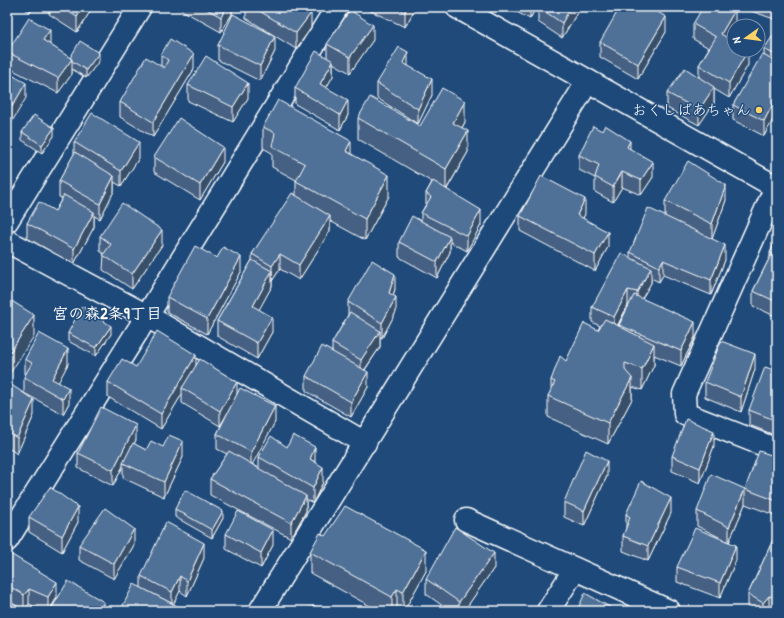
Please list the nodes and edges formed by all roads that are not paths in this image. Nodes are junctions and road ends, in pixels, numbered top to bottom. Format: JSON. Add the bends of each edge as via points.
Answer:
{"nodes":[{"id":1,"x":140,"y":7,"type":"edge"},
{"id":2,"x":337,"y":7,"type":"edge"},
{"id":3,"x":457,"y":7,"type":"edge"},
{"id":4,"x":588,"y":80,"type":"junction"},
{"id":5,"x":777,"y":187,"type":"edge"},
{"id":6,"x":7,"y":221,"type":"edge"},
{"id":7,"x":7,"y":241,"type":"edge"},
{"id":8,"x":147,"y":316,"type":"junction"},
{"id":9,"x":365,"y":443,"type":"junction"},
{"id":10,"x":777,"y":450,"type":"edge"},
{"id":11,"x":466,"y":520,"type":"dead end"},
{"id":12,"x":7,"y":540,"type":"edge"},
{"id":13,"x":575,"y":569,"type":"junction"},
{"id":14,"x":260,"y":611,"type":"edge"},
{"id":15,"x":548,"y":611,"type":"edge"},
{"id":16,"x":669,"y":611,"type":"edge"}],
"edges":[{"from":1,"to":6,"type":"street"},
{"from":2,"to":8,"type":"street"},
{"from":3,"to":4,"type":"street"},
{"from":4,"to":5,"type":"street"},
{"from":4,"to":9,"type":"street"},
{"from":5,"to":10,"type":"street","via":[[684,394],[685,414]]},
{"from":7,"to":8,"type":"street"},
{"from":8,"to":9,"type":"street"},
{"from":8,"to":12,"type":"street"},
{"from":9,"to":14,"type":"street"},
{"from":11,"to":13,"type":"street"},
{"from":13,"to":15,"type":"street"},
{"from":13,"to":16,"type":"street"}]}
